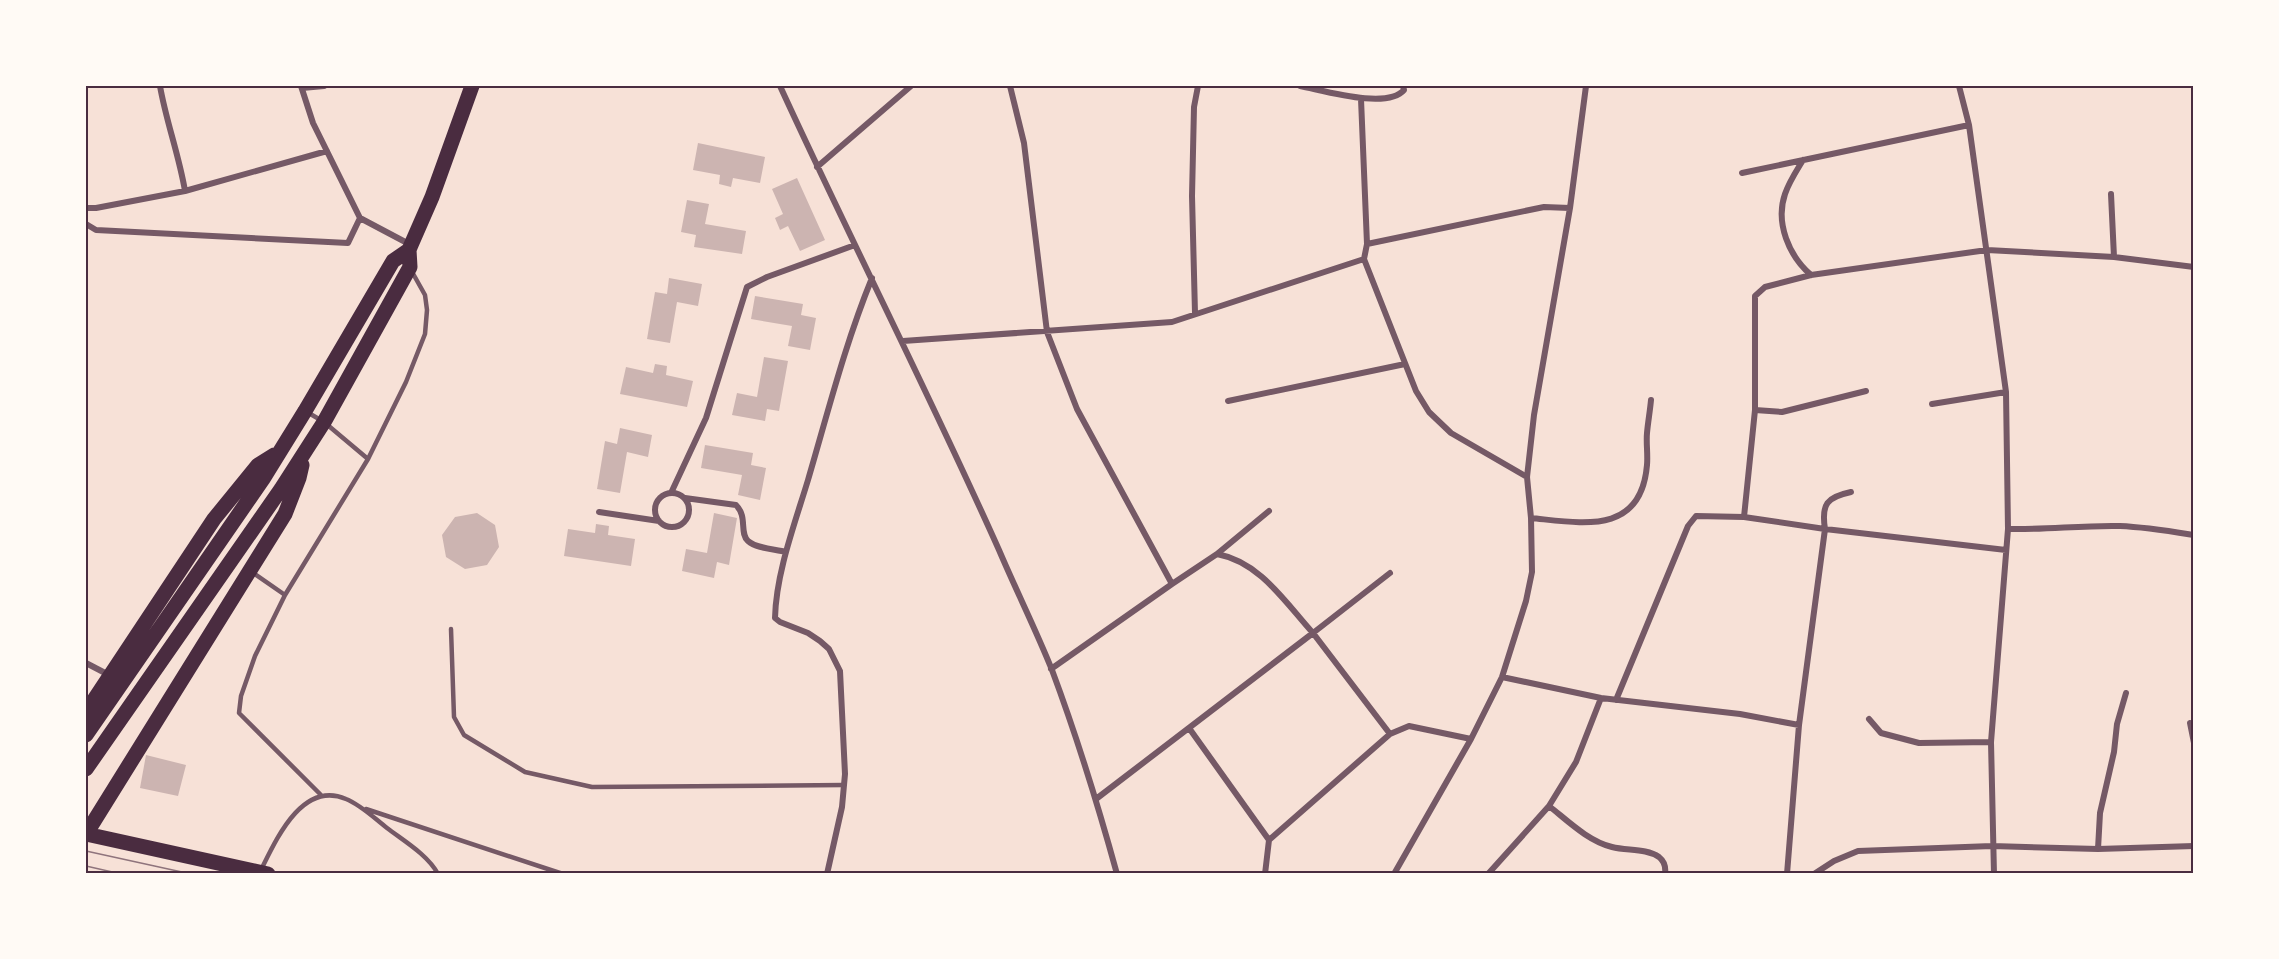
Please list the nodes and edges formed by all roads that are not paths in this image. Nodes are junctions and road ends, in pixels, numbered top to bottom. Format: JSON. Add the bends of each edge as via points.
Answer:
{"nodes":[{"id":1,"x":160,"y":86,"type":"edge"},
{"id":2,"x":324,"y":86,"type":"edge"},
{"id":3,"x":472,"y":86,"type":"edge"},
{"id":4,"x":780,"y":86,"type":"edge"},
{"id":5,"x":911,"y":86,"type":"edge"},
{"id":6,"x":1010,"y":86,"type":"edge"},
{"id":7,"x":1198,"y":86,"type":"edge"},
{"id":8,"x":1300,"y":86,"type":"edge"},
{"id":9,"x":1403,"y":86,"type":"edge"},
{"id":10,"x":1586,"y":86,"type":"edge"},
{"id":11,"x":1959,"y":86,"type":"edge"},
{"id":12,"x":302,"y":87,"type":"edge"},
{"id":13,"x":1361,"y":99,"type":"junction"},
{"id":14,"x":1969,"y":125,"type":"junction"},
{"id":15,"x":327,"y":151,"type":"junction"},
{"id":16,"x":1803,"y":160,"type":"junction"},
{"id":17,"x":817,"y":167,"type":"junction"},
{"id":18,"x":1742,"y":173,"type":"dead end"},
{"id":19,"x":185,"y":191,"type":"junction"},
{"id":20,"x":2111,"y":194,"type":"dead end"},
{"id":21,"x":86,"y":208,"type":"edge"},
{"id":22,"x":1570,"y":208,"type":"junction"},
{"id":23,"x":360,"y":218,"type":"junction"},
{"id":24,"x":86,"y":224,"type":"edge"},
{"id":25,"x":1367,"y":244,"type":"junction"},
{"id":26,"x":855,"y":245,"type":"junction"},
{"id":27,"x":410,"y":247,"type":"junction"},
{"id":28,"x":1987,"y":250,"type":"junction"},
{"id":29,"x":2114,"y":256,"type":"junction"},
{"id":30,"x":1364,"y":259,"type":"junction"},
{"id":31,"x":410,"y":267,"type":"junction"},
{"id":32,"x":2193,"y":267,"type":"edge"},
{"id":33,"x":1811,"y":275,"type":"junction"},
{"id":34,"x":872,"y":278,"type":"junction"},
{"id":35,"x":1196,"y":313,"type":"junction"},
{"id":36,"x":1047,"y":332,"type":"junction"},
{"id":37,"x":903,"y":341,"type":"junction"},
{"id":38,"x":1405,"y":364,"type":"junction"},
{"id":39,"x":1866,"y":391,"type":"dead end"},
{"id":40,"x":2006,"y":392,"type":"junction"},
{"id":41,"x":1651,"y":400,"type":"dead end"},
{"id":42,"x":1228,"y":401,"type":"dead end"},
{"id":43,"x":1932,"y":404,"type":"dead end"},
{"id":44,"x":1755,"y":410,"type":"junction"},
{"id":45,"x":305,"y":411,"type":"junction"},
{"id":46,"x":324,"y":422,"type":"junction"},
{"id":47,"x":279,"y":451,"type":"junction"},
{"id":48,"x":305,"y":452,"type":"junction"},
{"id":49,"x":368,"y":459,"type":"junction"},
{"id":50,"x":1527,"y":477,"type":"junction"},
{"id":51,"x":1851,"y":492,"type":"dead end"},
{"id":52,"x":671,"y":493,"type":"junction"},
{"id":53,"x":685,"y":498,"type":"junction"},
{"id":54,"x":1269,"y":511,"type":"dead end"},
{"id":55,"x":599,"y":512,"type":"dead end"},
{"id":56,"x":1744,"y":517,"type":"junction"},
{"id":57,"x":1531,"y":518,"type":"junction"},
{"id":58,"x":659,"y":521,"type":"junction"},
{"id":59,"x":1825,"y":529,"type":"junction"},
{"id":60,"x":2008,"y":529,"type":"junction"},
{"id":61,"x":2193,"y":535,"type":"edge"},
{"id":62,"x":2006,"y":550,"type":"junction"},
{"id":63,"x":786,"y":552,"type":"junction"},
{"id":64,"x":1216,"y":554,"type":"junction"},
{"id":65,"x":250,"y":571,"type":"junction"},
{"id":66,"x":1390,"y":573,"type":"dead end"},
{"id":67,"x":1172,"y":584,"type":"junction"},
{"id":68,"x":285,"y":595,"type":"junction"},
{"id":69,"x":451,"y":629,"type":"dead end"},
{"id":70,"x":1313,"y":633,"type":"junction"},
{"id":71,"x":86,"y":663,"type":"edge"},
{"id":72,"x":1051,"y":669,"type":"junction"},
{"id":73,"x":110,"y":676,"type":"junction"},
{"id":74,"x":1502,"y":677,"type":"junction"},
{"id":75,"x":2126,"y":693,"type":"dead end"},
{"id":76,"x":1601,"y":698,"type":"junction"},
{"id":77,"x":1616,"y":700,"type":"junction"},
{"id":78,"x":86,"y":712,"type":"edge"},
{"id":79,"x":1869,"y":719,"type":"dead end"},
{"id":80,"x":2190,"y":723,"type":"dead end"},
{"id":81,"x":1799,"y":725,"type":"junction"},
{"id":82,"x":1189,"y":728,"type":"junction"},
{"id":83,"x":1390,"y":734,"type":"junction"},
{"id":84,"x":86,"y":735,"type":"edge"},
{"id":85,"x":1471,"y":739,"type":"junction"},
{"id":86,"x":1991,"y":742,"type":"junction"},
{"id":87,"x":2193,"y":743,"type":"edge"},
{"id":88,"x":86,"y":769,"type":"edge"},
{"id":89,"x":844,"y":785,"type":"junction"},
{"id":90,"x":322,"y":796,"type":"junction"},
{"id":91,"x":1096,"y":799,"type":"junction"},
{"id":92,"x":1549,"y":806,"type":"junction"},
{"id":93,"x":361,"y":808,"type":"junction"},
{"id":94,"x":86,"y":834,"type":"edge"},
{"id":95,"x":1269,"y":840,"type":"junction"},
{"id":96,"x":1992,"y":846,"type":"junction"},
{"id":97,"x":2193,"y":846,"type":"edge"},
{"id":98,"x":2098,"y":849,"type":"junction"},
{"id":99,"x":264,"y":873,"type":"edge"},
{"id":100,"x":438,"y":873,"type":"edge"},
{"id":101,"x":563,"y":873,"type":"edge"},
{"id":102,"x":827,"y":873,"type":"edge"},
{"id":103,"x":1117,"y":873,"type":"edge"},
{"id":104,"x":1265,"y":873,"type":"edge"},
{"id":105,"x":1394,"y":873,"type":"edge"},
{"id":106,"x":1488,"y":873,"type":"edge"},
{"id":107,"x":1665,"y":873,"type":"edge"},
{"id":108,"x":1786,"y":873,"type":"edge"},
{"id":109,"x":1814,"y":873,"type":"edge"},
{"id":110,"x":1994,"y":873,"type":"edge"}],
"edges":[{"from":1,"to":19,"type":"street"},
{"from":2,"to":12,"type":"street"},
{"from":3,"to":27,"type":"main road"},
{"from":4,"to":17,"type":"street"},
{"from":5,"to":17,"type":"street"},
{"from":6,"to":36,"type":"street","via":[[1024,143]]},
{"from":7,"to":35,"type":"street","via":[[1192,196]]},
{"from":8,"to":13,"type":"street"},
{"from":9,"to":13,"type":"street","via":[[1404,90],[1397,95]]},
{"from":10,"to":22,"type":"street"},
{"from":11,"to":14,"type":"street"},
{"from":12,"to":15,"type":"street"},
{"from":13,"to":25,"type":"street"},
{"from":14,"to":16,"type":"street"},
{"from":14,"to":28,"type":"street"},
{"from":15,"to":19,"type":"street"},
{"from":15,"to":23,"type":"street"},
{"from":16,"to":18,"type":"street"},
{"from":16,"to":33,"type":"street","via":[[1785,194],[1782,218],[1792,252]]},
{"from":17,"to":26,"type":"street"},
{"from":19,"to":21,"type":"street"},
{"from":20,"to":29,"type":"street"},
{"from":22,"to":25,"type":"street","via":[[1544,207]]},
{"from":22,"to":50,"type":"street"},
{"from":23,"to":24,"type":"street","via":[[348,243],[96,230]]},
{"from":23,"to":27,"type":"street"},
{"from":25,"to":30,"type":"street"},
{"from":26,"to":34,"type":"street"},
{"from":26,"to":52,"type":"street","via":[[747,287],[706,418]]},
{"from":27,"to":31,"type":"main road"},
{"from":27,"to":45,"type":"main road","via":[[393,261]]},
{"from":28,"to":29,"type":"street"},
{"from":28,"to":33,"type":"street"},
{"from":28,"to":40,"type":"street"},
{"from":29,"to":32,"type":"street"},
{"from":30,"to":35,"type":"street"},
{"from":30,"to":38,"type":"street"},
{"from":31,"to":46,"type":"main road"},
{"from":31,"to":49,"type":"lane","via":[[428,310],[425,334]]},
{"from":33,"to":44,"type":"street","via":[[1765,287],[1755,296]]},
{"from":34,"to":37,"type":"street"},
{"from":34,"to":63,"type":"street","via":[[852,328]]},
{"from":35,"to":36,"type":"street","via":[[1172,322]]},
{"from":36,"to":37,"type":"street"},
{"from":36,"to":67,"type":"street","via":[[1077,409]]},
{"from":37,"to":72,"type":"street"},
{"from":38,"to":42,"type":"street"},
{"from":38,"to":50,"type":"street","via":[[1416,392],[1451,433]]},
{"from":39,"to":44,"type":"street","via":[[1782,412]]},
{"from":40,"to":43,"type":"street"},
{"from":40,"to":60,"type":"street"},
{"from":41,"to":57,"type":"street","via":[[1644,482],[1630,509],[1596,523]]},
{"from":44,"to":56,"type":"street"},
{"from":45,"to":46,"type":"lane"},
{"from":45,"to":47,"type":"main road"},
{"from":46,"to":48,"type":"main road"},
{"from":46,"to":49,"type":"lane"},
{"from":47,"to":73,"type":"main road","via":[[258,465],[230,497]]},
{"from":47,"to":84,"type":"main road"},
{"from":48,"to":65,"type":"main road","via":[[285,514]]},
{"from":48,"to":88,"type":"main road"},
{"from":49,"to":68,"type":"lane"},
{"from":50,"to":57,"type":"street"},
{"from":51,"to":59,"type":"street","via":[[1834,495],[1826,502]]},
{"from":52,"to":53,"type":"street"},
{"from":52,"to":58,"type":"street","via":[[664,494],[655,506]]},
{"from":53,"to":58,"type":"street","via":[[689,505],[686,520],[673,527]]},
{"from":53,"to":63,"type":"street","via":[[736,505],[744,516],[744,536],[749,542]]},
{"from":54,"to":64,"type":"street"},
{"from":55,"to":58,"type":"street"},
{"from":56,"to":59,"type":"street"},
{"from":56,"to":77,"type":"street","via":[[1696,516],[1688,526]]},
{"from":57,"to":74,"type":"street","via":[[1532,572]]},
{"from":59,"to":62,"type":"street"},
{"from":59,"to":81,"type":"street"},
{"from":60,"to":61,"type":"street","via":[[2117,526]]},
{"from":60,"to":62,"type":"street"},
{"from":62,"to":86,"type":"street"},
{"from":63,"to":89,"type":"street","via":[[775,618],[808,633],[829,649],[840,671]]},
{"from":64,"to":67,"type":"street"},
{"from":64,"to":70,"type":"street","via":[[1233,557],[1262,575]]},
{"from":65,"to":68,"type":"lane"},
{"from":65,"to":94,"type":"main road"},
{"from":66,"to":70,"type":"street"},
{"from":67,"to":72,"type":"street"},
{"from":68,"to":90,"type":"lane","via":[[255,656],[239,713]]},
{"from":69,"to":89,"type":"lane","via":[[454,717],[464,735],[525,772],[592,786]]},
{"from":70,"to":82,"type":"street"},
{"from":70,"to":83,"type":"street"},
{"from":71,"to":73,"type":"street"},
{"from":72,"to":91,"type":"street"},
{"from":73,"to":78,"type":"main road"},
{"from":74,"to":76,"type":"street"},
{"from":74,"to":85,"type":"street"},
{"from":75,"to":98,"type":"street","via":[[2100,813]]},
{"from":76,"to":77,"type":"street"},
{"from":76,"to":92,"type":"street","via":[[1576,762]]},
{"from":77,"to":81,"type":"street"},
{"from":79,"to":86,"type":"street","via":[[1881,733],[1919,743]]},
{"from":80,"to":87,"type":"street"},
{"from":81,"to":108,"type":"street"},
{"from":82,"to":91,"type":"street"},
{"from":82,"to":95,"type":"street"},
{"from":83,"to":85,"type":"street","via":[[1409,726]]},
{"from":83,"to":95,"type":"street"},
{"from":85,"to":105,"type":"street"},
{"from":86,"to":96,"type":"street"},
{"from":89,"to":102,"type":"street"},
{"from":90,"to":93,"type":"lane","via":[[346,799]]},
{"from":90,"to":99,"type":"lane","via":[[300,808],[284,825]]},
{"from":91,"to":103,"type":"street"},
{"from":92,"to":106,"type":"street"},
{"from":92,"to":107,"type":"street","via":[[1600,843],[1661,858]]},
{"from":93,"to":100,"type":"lane","via":[[419,852]]},
{"from":93,"to":101,"type":"lane"},
{"from":94,"to":99,"type":"main road"},
{"from":95,"to":104,"type":"street"},
{"from":96,"to":98,"type":"street"},
{"from":96,"to":109,"type":"street","via":[[1858,851]]},
{"from":96,"to":110,"type":"street"},
{"from":97,"to":98,"type":"street"}]}
